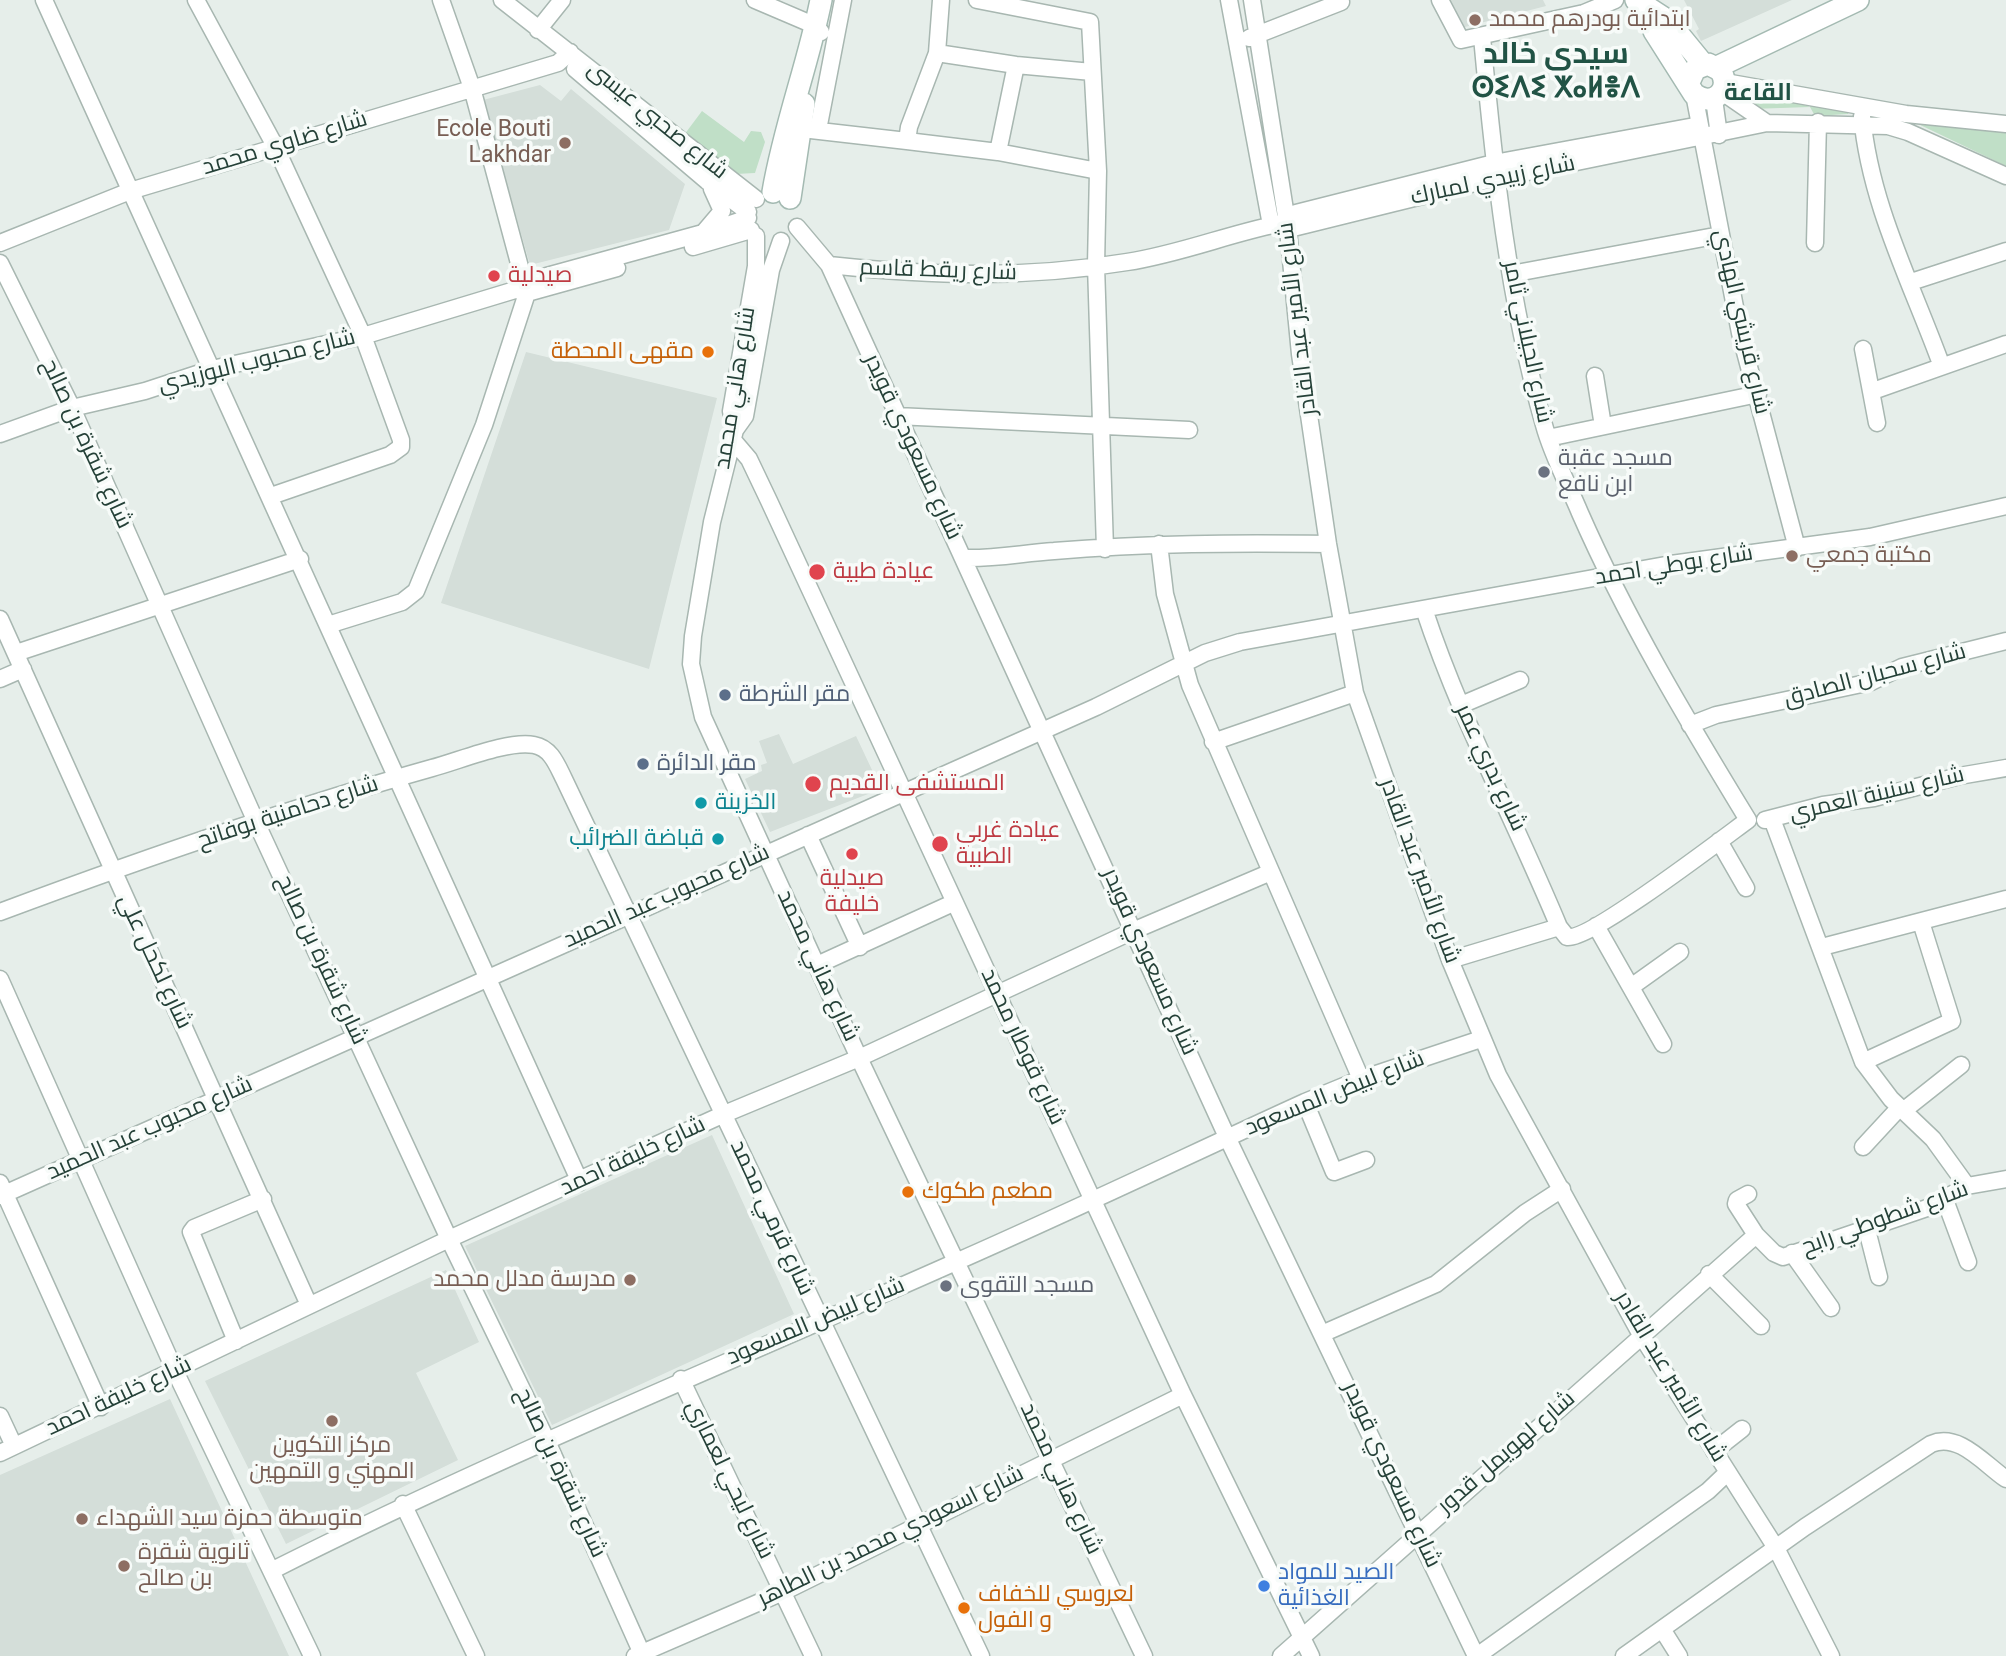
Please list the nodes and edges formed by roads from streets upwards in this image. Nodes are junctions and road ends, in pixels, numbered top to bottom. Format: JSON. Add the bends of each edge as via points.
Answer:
{"nodes":[{"id":1,"x":44,"y":0,"type":"edge"},
{"id":2,"x":196,"y":0,"type":"edge"},
{"id":3,"x":441,"y":0,"type":"edge"},
{"id":4,"x":502,"y":0,"type":"edge"},
{"id":5,"x":562,"y":0,"type":"edge"},
{"id":6,"x":755,"y":0,"type":"edge"},
{"id":7,"x":821,"y":0,"type":"edge"},
{"id":8,"x":843,"y":0,"type":"edge"},
{"id":9,"x":941,"y":0,"type":"edge"},
{"id":10,"x":977,"y":0,"type":"edge"},
{"id":11,"x":1229,"y":0,"type":"edge"},
{"id":12,"x":1252,"y":0,"type":"edge"},
{"id":13,"x":1440,"y":0,"type":"edge"},
{"id":14,"x":1615,"y":0,"type":"edge"},
{"id":15,"x":1858,"y":0,"type":"edge"},
{"id":16,"x":1341,"y":2,"type":"dead end"},
{"id":17,"x":1643,"y":6,"type":"edge"},
{"id":18,"x":1571,"y":7,"type":"edge"},
{"id":19,"x":816,"y":26,"type":"junction"},
{"id":20,"x":538,"y":30,"type":"junction"},
{"id":21,"x":1256,"y":36,"type":"junction"},
{"id":22,"x":1482,"y":37,"type":"junction"},
{"id":23,"x":1237,"y":43,"type":"junction"},
{"id":24,"x":834,"y":47,"type":"junction"},
{"id":25,"x":810,"y":49,"type":"junction"},
{"id":26,"x":564,"y":52,"type":"junction"},
{"id":27,"x":937,"y":53,"type":"junction"},
{"id":28,"x":1016,"y":65,"type":"junction"},
{"id":29,"x":1092,"y":72,"type":"junction"},
{"id":30,"x":1711,"y":82,"type":"junction"},
{"id":31,"x":472,"y":88,"type":"junction"},
{"id":32,"x":1861,"y":106,"type":"junction"},
{"id":33,"x":1818,"y":122,"type":"junction"},
{"id":34,"x":1767,"y":123,"type":"junction"},
{"id":35,"x":1863,"y":124,"type":"junction"},
{"id":36,"x":2006,"y":124,"type":"edge"},
{"id":37,"x":810,"y":130,"type":"junction"},
{"id":38,"x":1701,"y":132,"type":"junction"},
{"id":39,"x":1719,"y":135,"type":"junction"},
{"id":40,"x":907,"y":141,"type":"junction"},
{"id":41,"x":275,"y":146,"type":"junction"},
{"id":42,"x":998,"y":152,"type":"junction"},
{"id":43,"x":1098,"y":171,"type":"junction"},
{"id":44,"x":1495,"y":171,"type":"junction"},
{"id":45,"x":2006,"y":176,"type":"edge"},
{"id":46,"x":707,"y":181,"type":"junction"},
{"id":47,"x":130,"y":191,"type":"junction"},
{"id":48,"x":760,"y":212,"type":"junction"},
{"id":49,"x":1279,"y":223,"type":"junction"},
{"id":50,"x":797,"y":227,"type":"junction"},
{"id":51,"x":703,"y":233,"type":"junction"},
{"id":52,"x":1720,"y":235,"type":"junction"},
{"id":53,"x":781,"y":242,"type":"junction"},
{"id":54,"x":0,"y":243,"type":"edge"},
{"id":55,"x":1815,"y":243,"type":"dead end"},
{"id":56,"x":2006,"y":251,"type":"edge"},
{"id":57,"x":0,"y":262,"type":"edge"},
{"id":58,"x":829,"y":265,"type":"junction"},
{"id":59,"x":1096,"y":265,"type":"junction"},
{"id":60,"x":1511,"y":274,"type":"junction"},
{"id":61,"x":1911,"y":282,"type":"junction"},
{"id":62,"x":522,"y":288,"type":"junction"},
{"id":63,"x":363,"y":335,"type":"junction"},
{"id":64,"x":2006,"y":344,"type":"edge"},
{"id":65,"x":1863,"y":349,"type":"dead end"},
{"id":66,"x":1941,"y":364,"type":"junction"},
{"id":67,"x":212,"y":369,"type":"junction"},
{"id":68,"x":1595,"y":376,"type":"dead end"},
{"id":69,"x":1873,"y":391,"type":"junction"},
{"id":70,"x":1758,"y":394,"type":"junction"},
{"id":71,"x":72,"y":408,"type":"junction"},
{"id":72,"x":897,"y":416,"type":"junction"},
{"id":73,"x":1877,"y":423,"type":"dead end"},
{"id":74,"x":1101,"y":425,"type":"junction"},
{"id":75,"x":1603,"y":426,"type":"junction"},
{"id":76,"x":1189,"y":430,"type":"dead end"},
{"id":77,"x":0,"y":434,"type":"edge"},
{"id":78,"x":733,"y":435,"type":"junction"},
{"id":79,"x":1548,"y":438,"type":"junction"},
{"id":80,"x":271,"y":496,"type":"junction"},
{"id":81,"x":2006,"y":506,"type":"edge"},
{"id":82,"x":1158,"y":544,"type":"junction"},
{"id":83,"x":1328,"y":544,"type":"junction"},
{"id":84,"x":1797,"y":548,"type":"junction"},
{"id":85,"x":1105,"y":549,"type":"junction"},
{"id":86,"x":964,"y":558,"type":"junction"},
{"id":87,"x":300,"y":559,"type":"junction"},
{"id":88,"x":1608,"y":576,"type":"junction"},
{"id":89,"x":160,"y":605,"type":"junction"},
{"id":90,"x":1424,"y":609,"type":"junction"},
{"id":91,"x":0,"y":619,"type":"edge"},
{"id":92,"x":1342,"y":624,"type":"junction"},
{"id":93,"x":328,"y":625,"type":"junction"},
{"id":94,"x":2006,"y":641,"type":"edge"},
{"id":95,"x":16,"y":653,"type":"junction"},
{"id":96,"x":1183,"y":664,"type":"junction"},
{"id":97,"x":23,"y":669,"type":"junction"},
{"id":98,"x":0,"y":679,"type":"edge"},
{"id":99,"x":1520,"y":680,"type":"dead end"},
{"id":100,"x":1355,"y":693,"type":"junction"},
{"id":101,"x":1461,"y":705,"type":"junction"},
{"id":102,"x":1690,"y":725,"type":"junction"},
{"id":103,"x":1043,"y":730,"type":"junction"},
{"id":104,"x":1213,"y":742,"type":"junction"},
{"id":105,"x":2006,"y":768,"type":"edge"},
{"id":106,"x":399,"y":778,"type":"junction"},
{"id":107,"x":564,"y":779,"type":"joint"},
{"id":108,"x":903,"y":793,"type":"junction"},
{"id":109,"x":1772,"y":819,"type":"junction"},
{"id":110,"x":1748,"y":820,"type":"junction"},
{"id":111,"x":256,"y":822,"type":"junction"},
{"id":112,"x":808,"y":835,"type":"junction"},
{"id":113,"x":1719,"y":841,"type":"junction"},
{"id":114,"x":765,"y":853,"type":"junction"},
{"id":115,"x":112,"y":870,"type":"junction"},
{"id":116,"x":1271,"y":872,"type":"junction"},
{"id":117,"x":1746,"y":888,"type":"dead end"},
{"id":118,"x":2006,"y":899,"type":"edge"},
{"id":119,"x":954,"y":903,"type":"junction"},
{"id":120,"x":0,"y":912,"type":"edge"},
{"id":121,"x":626,"y":915,"type":"junction"},
{"id":122,"x":1921,"y":922,"type":"junction"},
{"id":123,"x":1596,"y":926,"type":"junction"},
{"id":124,"x":1559,"y":927,"type":"junction"},
{"id":125,"x":1135,"y":930,"type":"junction"},
{"id":126,"x":860,"y":947,"type":"junction"},
{"id":127,"x":1822,"y":947,"type":"junction"},
{"id":128,"x":1680,"y":952,"type":"dead end"},
{"id":129,"x":1450,"y":960,"type":"junction"},
{"id":130,"x":817,"y":965,"type":"junction"},
{"id":131,"x":488,"y":978,"type":"junction"},
{"id":132,"x":0,"y":979,"type":"edge"},
{"id":133,"x":1631,"y":987,"type":"junction"},
{"id":134,"x":997,"y":994,"type":"junction"},
{"id":135,"x":358,"y":1036,"type":"junction"},
{"id":136,"x":1481,"y":1040,"type":"junction"},
{"id":137,"x":1664,"y":1044,"type":"dead end"},
{"id":138,"x":859,"y":1058,"type":"junction"},
{"id":139,"x":1863,"y":1062,"type":"junction"},
{"id":140,"x":1961,"y":1065,"type":"dead end"},
{"id":141,"x":1361,"y":1079,"type":"junction"},
{"id":142,"x":216,"y":1098,"type":"junction"},
{"id":143,"x":1305,"y":1102,"type":"junction"},
{"id":144,"x":1901,"y":1109,"type":"junction"},
{"id":145,"x":722,"y":1115,"type":"junction"},
{"id":146,"x":1227,"y":1137,"type":"junction"},
{"id":147,"x":1863,"y":1147,"type":"dead end"},
{"id":148,"x":84,"y":1160,"type":"junction"},
{"id":149,"x":1366,"y":1160,"type":"dead end"},
{"id":150,"x":2006,"y":1179,"type":"edge"},
{"id":151,"x":580,"y":1182,"type":"junction"},
{"id":152,"x":1967,"y":1186,"type":"junction"},
{"id":153,"x":1562,"y":1189,"type":"junction"},
{"id":154,"x":2,"y":1191,"type":"edge"},
{"id":155,"x":1748,"y":1194,"type":"dead end"},
{"id":156,"x":1094,"y":1198,"type":"junction"},
{"id":157,"x":263,"y":1199,"type":"junction"},
{"id":158,"x":1945,"y":1200,"type":"junction"},
{"id":159,"x":1867,"y":1230,"type":"junction"},
{"id":160,"x":1756,"y":1235,"type":"junction"},
{"id":161,"x":449,"y":1239,"type":"junction"},
{"id":162,"x":1792,"y":1253,"type":"junction"},
{"id":163,"x":958,"y":1261,"type":"junction"},
{"id":164,"x":1968,"y":1262,"type":"dead end"},
{"id":165,"x":1709,"y":1274,"type":"junction"},
{"id":166,"x":1879,"y":1277,"type":"dead end"},
{"id":167,"x":309,"y":1304,"type":"junction"},
{"id":168,"x":1831,"y":1308,"type":"dead end"},
{"id":169,"x":819,"y":1320,"type":"junction"},
{"id":170,"x":1760,"y":1326,"type":"dead end"},
{"id":171,"x":1324,"y":1333,"type":"junction"},
{"id":172,"x":1641,"y":1335,"type":"junction"},
{"id":173,"x":236,"y":1341,"type":"junction"},
{"id":174,"x":175,"y":1371,"type":"junction"},
{"id":175,"x":681,"y":1379,"type":"junction"},
{"id":176,"x":1183,"y":1395,"type":"junction"},
{"id":177,"x":101,"y":1406,"type":"junction"},
{"id":178,"x":0,"y":1416,"type":"edge"},
{"id":179,"x":1742,"y":1429,"type":"dead end"},
{"id":180,"x":546,"y":1439,"type":"junction"},
{"id":181,"x":7,"y":1449,"type":"edge"},
{"id":182,"x":1714,"y":1451,"type":"junction"},
{"id":183,"x":1051,"y":1461,"type":"junction"},
{"id":184,"x":1728,"y":1472,"type":"junction"},
{"id":185,"x":2006,"y":1479,"type":"edge"},
{"id":186,"x":403,"y":1504,"type":"junction"},
{"id":187,"x":918,"y":1525,"type":"junction"},
{"id":188,"x":1418,"y":1532,"type":"junction"},
{"id":189,"x":1776,"y":1548,"type":"junction"},
{"id":190,"x":272,"y":1570,"type":"junction"},
{"id":191,"x":782,"y":1592,"type":"junction"},
{"id":192,"x":1662,"y":1629,"type":"junction"},
{"id":193,"x":1303,"y":1638,"type":"junction"},
{"id":194,"x":640,"y":1655,"type":"edge"},
{"id":195,"x":312,"y":1656,"type":"edge"},
{"id":196,"x":475,"y":1656,"type":"edge"},
{"id":197,"x":813,"y":1656,"type":"edge"},
{"id":198,"x":981,"y":1656,"type":"edge"},
{"id":199,"x":1144,"y":1656,"type":"edge"},
{"id":200,"x":1281,"y":1656,"type":"edge"},
{"id":201,"x":1311,"y":1656,"type":"edge"},
{"id":202,"x":1476,"y":1656,"type":"edge"},
{"id":203,"x":1624,"y":1656,"type":"edge"},
{"id":204,"x":1679,"y":1656,"type":"edge"},
{"id":205,"x":1831,"y":1656,"type":"edge"}],
"edges":[{"from":1,"to":47,"type":"street"},
{"from":2,"to":41,"type":"street"},
{"from":3,"to":31,"type":"street"},
{"from":4,"to":20,"type":"street","name":"شارع صحبي عيسى"},
{"from":5,"to":20,"type":"street"},
{"from":6,"to":19,"type":"street"},
{"from":7,"to":19,"type":"street","name":"شارع هاني محمد"},
{"from":8,"to":24,"type":"street"},
{"from":9,"to":27,"type":"street"},
{"from":10,"to":29,"type":"street","via":[[1088,21]]},
{"from":11,"to":23,"type":"street","name":"شارع الأمير عبد القادر"},
{"from":12,"to":21,"type":"street","name":"شارع الأمير عبد القادر"},
{"from":13,"to":22,"type":"street","via":[[1460,39]]},
{"from":14,"to":18,"type":"street","via":[[1584,12]]},
{"from":15,"to":30,"type":"street","via":[[1760,49]]},
{"from":16,"to":21,"type":"street"},
{"from":17,"to":30,"type":"street","via":[[1654,31]]},
{"from":18,"to":22,"type":"street"},
{"from":19,"to":24,"type":"street"},
{"from":19,"to":25,"type":"street","name":"شارع هاني محمد"},
{"from":20,"to":26,"type":"street","name":"شارع صحبي عيسى"},
{"from":21,"to":23,"type":"street"},
{"from":21,"to":49,"type":"street","name":"شارع الأمير عبد القادر"},
{"from":22,"to":44,"type":"street","name":"شارع الجيلاني ثامر"},
{"from":23,"to":49,"type":"street","name":"شارع الأمير عبد القادر"},
{"from":24,"to":37,"type":"street"},
{"from":25,"to":37,"type":"street","name":"شارع هاني محمد"},
{"from":25,"to":48,"type":"street","name":"شارع هاني محمد"},
{"from":26,"to":31,"type":"street","name":"شارع ضاوي محمد"},
{"from":26,"to":46,"type":"street","name":"شارع صحبي عيسى"},
{"from":26,"to":48,"type":"street","name":"شارع صحبي عيسى"},
{"from":27,"to":28,"type":"street"},
{"from":27,"to":40,"type":"street"},
{"from":28,"to":29,"type":"street"},
{"from":28,"to":42,"type":"street"},
{"from":29,"to":43,"type":"street"},
{"from":30,"to":32,"type":"street"},
{"from":30,"to":34,"type":"street"},
{"from":30,"to":38,"type":"street","name":"شارع قريشي الهادي"},
{"from":30,"to":39,"type":"street"},
{"from":31,"to":41,"type":"street","name":"شارع ضاوي محمد"},
{"from":31,"to":62,"type":"street"},
{"from":32,"to":35,"type":"street"},
{"from":32,"to":36,"type":"street"},
{"from":33,"to":34,"type":"street","name":"شارع زبيدي لمبارك"},
{"from":33,"to":35,"type":"street","name":"شارع زبيدي لمبارك"},
{"from":33,"to":55,"type":"street"},
{"from":34,"to":39,"type":"street","name":"شارع زبيدي لمبارك"},
{"from":35,"to":45,"type":"street","name":"شارع زبيدي لمبارك","via":[[1908,132]]},
{"from":35,"to":61,"type":"street","via":[[1881,214]]},
{"from":37,"to":40,"type":"street"},
{"from":37,"to":48,"type":"street","name":"شارع هاني محمد"},
{"from":38,"to":39,"type":"street","name":"شارع زبيدي لمبارك"},
{"from":38,"to":44,"type":"street","name":"شارع زبيدي لمبارك"},
{"from":38,"to":52,"type":"street","name":"شارع قريشي الهادي"},
{"from":40,"to":42,"type":"street"},
{"from":41,"to":47,"type":"street","name":"شارع ضاوي محمد"},
{"from":41,"to":63,"type":"street"},
{"from":42,"to":43,"type":"street"},
{"from":43,"to":59,"type":"street"},
{"from":44,"to":49,"type":"street","name":"شارع زبيدي لمبارك","via":[[1297,227]]},
{"from":44,"to":60,"type":"street","name":"شارع الجيلاني ثامر"},
{"from":46,"to":48,"type":"street","name":"شارع صحبي عيسى"},
{"from":46,"to":51,"type":"street","name":"شارع صحبي عيسى","via":[[722,211]]},
{"from":47,"to":54,"type":"street","name":"شارع ضاوي محمد"},
{"from":47,"to":67,"type":"street"},
{"from":48,"to":50,"type":"street","via":[[798,213]]},
{"from":48,"to":51,"type":"street"},
{"from":48,"to":53,"type":"street","via":[[772,243]]},
{"from":48,"to":62,"type":"street"},
{"from":48,"to":78,"type":"street","name":"شارع هاني محمد","via":[[731,411]]},
{"from":49,"to":59,"type":"street","name":"شارع زبيدي لمبارك","via":[[1126,262]]},
{"from":49,"to":83,"type":"street","name":"شارع الأمير عبد القادر"},
{"from":50,"to":53,"type":"street"},
{"from":50,"to":58,"type":"street","name":"شارع ريقط قاسم"},
{"from":51,"to":62,"type":"street"},
{"from":52,"to":60,"type":"street"},
{"from":52,"to":70,"type":"street","name":"شارع قريشي الهادي"},
{"from":53,"to":78,"type":"street","via":[[771,270],[745,415]]},
{"from":56,"to":61,"type":"street"},
{"from":57,"to":71,"type":"street","name":"شارع شقرة بن صالح"},
{"from":58,"to":59,"type":"street","name":"شارع ريقط قاسم","via":[[968,276]]},
{"from":58,"to":72,"type":"street","name":"شارع مسعودي قويدر"},
{"from":59,"to":74,"type":"street"},
{"from":60,"to":79,"type":"street","name":"شارع الجيلاني ثامر"},
{"from":61,"to":66,"type":"street"},
{"from":62,"to":63,"type":"street","name":"شارع محبوب البوزيدي"},
{"from":62,"to":93,"type":"street","via":[[484,425],[416,591],[402,602]]},
{"from":63,"to":67,"type":"street","name":"شارع محبوب البوزيدي"},
{"from":63,"to":80,"type":"street","via":[[401,447],[390,455]]},
{"from":64,"to":66,"type":"street"},
{"from":65,"to":69,"type":"street"},
{"from":66,"to":69,"type":"street"},
{"from":67,"to":71,"type":"street","name":"شارع محبوب البوزيدي"},
{"from":67,"to":80,"type":"street"},
{"from":68,"to":75,"type":"street"},
{"from":69,"to":73,"type":"street"},
{"from":70,"to":75,"type":"street"},
{"from":70,"to":84,"type":"street","name":"شارع قريشي الهادي"},
{"from":71,"to":77,"type":"street","name":"شارع محبوب البوزيدي"},
{"from":71,"to":89,"type":"street","name":"شارع شقرة بن صالح"},
{"from":72,"to":74,"type":"street"},
{"from":72,"to":86,"type":"street","name":"شارع مسعودي قويدر"},
{"from":74,"to":76,"type":"street"},
{"from":74,"to":85,"type":"street"},
{"from":75,"to":79,"type":"street"},
{"from":78,"to":108,"type":"street","name":"شارع قوطار محمد"},
{"from":78,"to":114,"type":"street","name":"شارع هاني محمد","via":[[696,608],[691,664],[708,729]]},
{"from":79,"to":88,"type":"street","name":"شارع الجيلاني ثامر"},
{"from":80,"to":87,"type":"street"},
{"from":81,"to":84,"type":"street","name":"شارع بوطي احمد","via":[[1870,537]]},
{"from":82,"to":83,"type":"street"},
{"from":82,"to":85,"type":"street"},
{"from":82,"to":96,"type":"street"},
{"from":83,"to":92,"type":"street","name":"شارع الأمير عبد القادر"},
{"from":84,"to":88,"type":"street","name":"شارع بوطي احمد"},
{"from":85,"to":86,"type":"street"},
{"from":86,"to":103,"type":"street","name":"شارع مسعودي قويدر"},
{"from":87,"to":89,"type":"street"},
{"from":87,"to":93,"type":"street"},
{"from":88,"to":90,"type":"street","name":"شارع بوطي احمد"},
{"from":88,"to":102,"type":"street","name":"شارع الجيلاني ثامر"},
{"from":89,"to":95,"type":"street"},
{"from":89,"to":111,"type":"street","name":"شارع شقرة بن صالح"},
{"from":90,"to":92,"type":"street","name":"شارع بوطي احمد"},
{"from":90,"to":101,"type":"street","name":"شارع بدري عمر"},
{"from":91,"to":95,"type":"street","name":"شارع لكحل علي"},
{"from":92,"to":96,"type":"street","name":"شارع محبوب عبد الحميد","via":[[1220,647]]},
{"from":92,"to":100,"type":"street","name":"شارع الأمير عبد القادر"},
{"from":93,"to":106,"type":"street"},
{"from":94,"to":102,"type":"street","name":"شارع سحبان الصادق","via":[[1902,667],[1871,682]]},
{"from":95,"to":97,"type":"street","name":"شارع لكحل علي"},
{"from":96,"to":103,"type":"street","name":"شارع محبوب عبد الحميد"},
{"from":96,"to":104,"type":"street"},
{"from":97,"to":98,"type":"street"},
{"from":97,"to":115,"type":"street","name":"شارع لكحل علي"},
{"from":99,"to":101,"type":"street"},
{"from":100,"to":104,"type":"street"},
{"from":100,"to":129,"type":"street","name":"شارع الأمير عبد القادر"},
{"from":101,"to":124,"type":"street","name":"شارع بدري عمر"},
{"from":102,"to":110,"type":"street","name":"شارع الجيلاني ثامر"},
{"from":103,"to":108,"type":"street","name":"شارع محبوب عبد الحميد"},
{"from":103,"to":125,"type":"street","name":"شارع مسعودي قويدر"},
{"from":104,"to":116,"type":"street"},
{"from":105,"to":109,"type":"street","name":"شارع سنينة العمري"},
{"from":106,"to":107,"type":"street","name":"شارع دحامنية بوفاتح","via":[[529,744],[546,749]]},
{"from":106,"to":111,"type":"street","name":"شارع دحامنية بوفاتح"},
{"from":106,"to":131,"type":"street"},
{"from":107,"to":121,"type":"street","name":"شارع قرمي محمد"},
{"from":108,"to":112,"type":"street","name":"شارع محبوب عبد الحميد"},
{"from":108,"to":119,"type":"street","name":"شارع قوطار محمد"},
{"from":109,"to":110,"type":"street","name":"شارع سنينة العمري"},
{"from":109,"to":127,"type":"street"},
{"from":110,"to":113,"type":"street"},
{"from":111,"to":115,"type":"street","name":"شارع دحامنية بوفاتح"},
{"from":111,"to":135,"type":"street","name":"شارع شقرة بن صالح"},
{"from":112,"to":114,"type":"street","name":"شارع محبوب عبد الحميد"},
{"from":112,"to":126,"type":"street"},
{"from":113,"to":117,"type":"street"},
{"from":113,"to":123,"type":"street"},
{"from":114,"to":121,"type":"street","name":"شارع محبوب عبد الحميد"},
{"from":114,"to":130,"type":"street","name":"شارع هاني محمد"},
{"from":115,"to":120,"type":"street","name":"شارع دحامنية بوفاتح"},
{"from":115,"to":142,"type":"street","name":"شارع لكحل علي"},
{"from":116,"to":125,"type":"street","name":"شارع خليفة احمد"},
{"from":116,"to":141,"type":"street"},
{"from":118,"to":122,"type":"street"},
{"from":119,"to":126,"type":"street"},
{"from":119,"to":134,"type":"street","name":"شارع قوطار محمد"},
{"from":121,"to":131,"type":"street","name":"شارع محبوب عبد الحميد"},
{"from":121,"to":145,"type":"street","name":"شارع قرمي محمد"},
{"from":122,"to":127,"type":"street"},
{"from":122,"to":139,"type":"street","via":[[1952,1021]]},
{"from":123,"to":124,"type":"street","via":[[1571,938]]},
{"from":123,"to":133,"type":"street"},
{"from":124,"to":129,"type":"street"},
{"from":125,"to":134,"type":"street","name":"شارع خليفة احمد"},
{"from":125,"to":146,"type":"street","name":"شارع مسعودي قويدر"},
{"from":126,"to":130,"type":"street"},
{"from":127,"to":139,"type":"street"},
{"from":128,"to":133,"type":"street"},
{"from":129,"to":136,"type":"street","name":"شارع الأمير عبد القادر"},
{"from":130,"to":138,"type":"street","name":"شارع هاني محمد"},
{"from":131,"to":135,"type":"street","name":"شارع محبوب عبد الحميد"},
{"from":131,"to":151,"type":"street"},
{"from":132,"to":148,"type":"street"},
{"from":133,"to":137,"type":"street"},
{"from":134,"to":138,"type":"street","name":"شارع خليفة احمد"},
{"from":134,"to":156,"type":"street","name":"شارع قوطار محمد"},
{"from":135,"to":142,"type":"street","name":"شارع محبوب عبد الحميد"},
{"from":135,"to":161,"type":"street","name":"شارع شقرة بن صالح"},
{"from":136,"to":141,"type":"street","name":"شارع لبيض المسعود"},
{"from":136,"to":153,"type":"street","name":"شارع الأمير عبد القادر"},
{"from":138,"to":145,"type":"street","name":"شارع خليفة احمد"},
{"from":138,"to":163,"type":"street","name":"شارع هاني محمد"},
{"from":139,"to":144,"type":"street"},
{"from":140,"to":144,"type":"street"},
{"from":141,"to":143,"type":"street","name":"شارع لبيض المسعود"},
{"from":142,"to":148,"type":"street","name":"شارع محبوب عبد الحميد"},
{"from":142,"to":157,"type":"street","name":"شارع لكحل علي"},
{"from":143,"to":146,"type":"street","name":"شارع لبيض المسعود"},
{"from":143,"to":149,"type":"street","via":[[1334,1172]]},
{"from":144,"to":147,"type":"street"},
{"from":144,"to":152,"type":"street","via":[[1933,1139]]},
{"from":145,"to":151,"type":"street","name":"شارع خليفة احمد"},
{"from":145,"to":169,"type":"street","name":"شارع قرمي محمد"},
{"from":146,"to":156,"type":"street","name":"شارع لبيض المسعود"},
{"from":146,"to":171,"type":"street","name":"شارع مسعودي قويدر"},
{"from":148,"to":154,"type":"street","name":"شارع محبوب عبد الحميد"},
{"from":148,"to":174,"type":"street"},
{"from":150,"to":152,"type":"street","name":"شارع شطوطي رابح"},
{"from":151,"to":161,"type":"street","name":"شارع خليفة احمد"},
{"from":152,"to":158,"type":"street","name":"شارع شطوطي رابح"},
{"from":153,"to":171,"type":"street","via":[[1436,1284]]},
{"from":153,"to":172,"type":"street","name":"شارع الأمير عبد القادر"},
{"from":154,"to":177,"type":"street"},
{"from":155,"to":160,"type":"street","via":[[1736,1204]]},
{"from":156,"to":163,"type":"street","name":"شارع لبيض المسعود"},
{"from":156,"to":176,"type":"street","name":"شارع قوطار محمد"},
{"from":157,"to":167,"type":"street","name":"شارع لكحل علي"},
{"from":157,"to":173,"type":"street","via":[[191,1232]]},
{"from":158,"to":159,"type":"street","name":"شارع شطوطي رابح"},
{"from":158,"to":164,"type":"street"},
{"from":159,"to":162,"type":"street","name":"شارع شطوطي رابح"},
{"from":159,"to":166,"type":"street"},
{"from":160,"to":162,"type":"street","name":"شارع شطوطي رابح","via":[[1780,1257]]},
{"from":160,"to":165,"type":"street"},
{"from":161,"to":167,"type":"street","name":"شارع خليفة احمد"},
{"from":161,"to":180,"type":"street","name":"شارع شقرة بن صالح"},
{"from":162,"to":168,"type":"street"},
{"from":163,"to":169,"type":"street","name":"شارع لبيض المسعود"},
{"from":163,"to":183,"type":"street","name":"شارع هاني محمد"},
{"from":165,"to":170,"type":"street"},
{"from":165,"to":172,"type":"street"},
{"from":167,"to":173,"type":"street","name":"شارع خليفة احمد"},
{"from":169,"to":175,"type":"street","name":"شارع لبيض المسعود"},
{"from":169,"to":187,"type":"street","name":"شارع قرمي محمد"},
{"from":171,"to":188,"type":"street","name":"شارع مسعودي قويدر"},
{"from":172,"to":182,"type":"street","name":"شارع الأمير عبد القادر"},
{"from":172,"to":188,"type":"street","name":"شارع لهويمل قدور"},
{"from":173,"to":174,"type":"street","name":"شارع خليفة احمد"},
{"from":174,"to":177,"type":"street","name":"شارع خليفة احمد"},
{"from":174,"to":190,"type":"street"},
{"from":175,"to":180,"type":"street","name":"شارع لبيض المسعود"},
{"from":175,"to":191,"type":"street","name":"شارع ليحي لعماري"},
{"from":176,"to":183,"type":"street","name":"شارع اسعودي محمد بن الطاهر"},
{"from":176,"to":193,"type":"street","name":"شارع قوطار محمد"},
{"from":177,"to":181,"type":"street","name":"شارع خليفة احمد"},
{"from":178,"to":181,"type":"street"},
{"from":179,"to":182,"type":"street"},
{"from":180,"to":186,"type":"street","name":"شارع لبيض المسعود"},
{"from":180,"to":194,"type":"street","name":"شارع شقرة بن صالح"},
{"from":182,"to":184,"type":"street","name":"شارع الأمير عبد القادر"},
{"from":183,"to":187,"type":"street","name":"شارع اسعودي محمد بن الطاهر"},
{"from":183,"to":199,"type":"street","name":"شارع هاني محمد"},
{"from":184,"to":189,"type":"street","name":"شارع الأمير عبد القادر"},
{"from":184,"to":202,"type":"street","via":[[1708,1491]]},
{"from":185,"to":189,"type":"street","via":[[1954,1441],[1940,1440]]},
{"from":186,"to":190,"type":"street","name":"شارع لبيض المسعود"},
{"from":186,"to":196,"type":"street"},
{"from":187,"to":191,"type":"street","name":"شارع اسعودي محمد بن الطاهر"},
{"from":187,"to":198,"type":"street","name":"شارع قرمي محمد"},
{"from":188,"to":193,"type":"street","name":"شارع لهويمل قدور"},
{"from":188,"to":202,"type":"street","name":"شارع مسعودي قويدر"},
{"from":189,"to":192,"type":"street"},
{"from":189,"to":205,"type":"street","name":"شارع الأمير عبد القادر"},
{"from":190,"to":195,"type":"street"},
{"from":191,"to":194,"type":"street","name":"شارع اسعودي محمد بن الطاهر"},
{"from":191,"to":197,"type":"street","name":"شارع ليحي لعماري"},
{"from":192,"to":203,"type":"street"},
{"from":192,"to":204,"type":"street"},
{"from":193,"to":200,"type":"street","name":"شارع لهويمل قدور"},
{"from":193,"to":201,"type":"street","name":"شارع قوطار محمد"}]}
